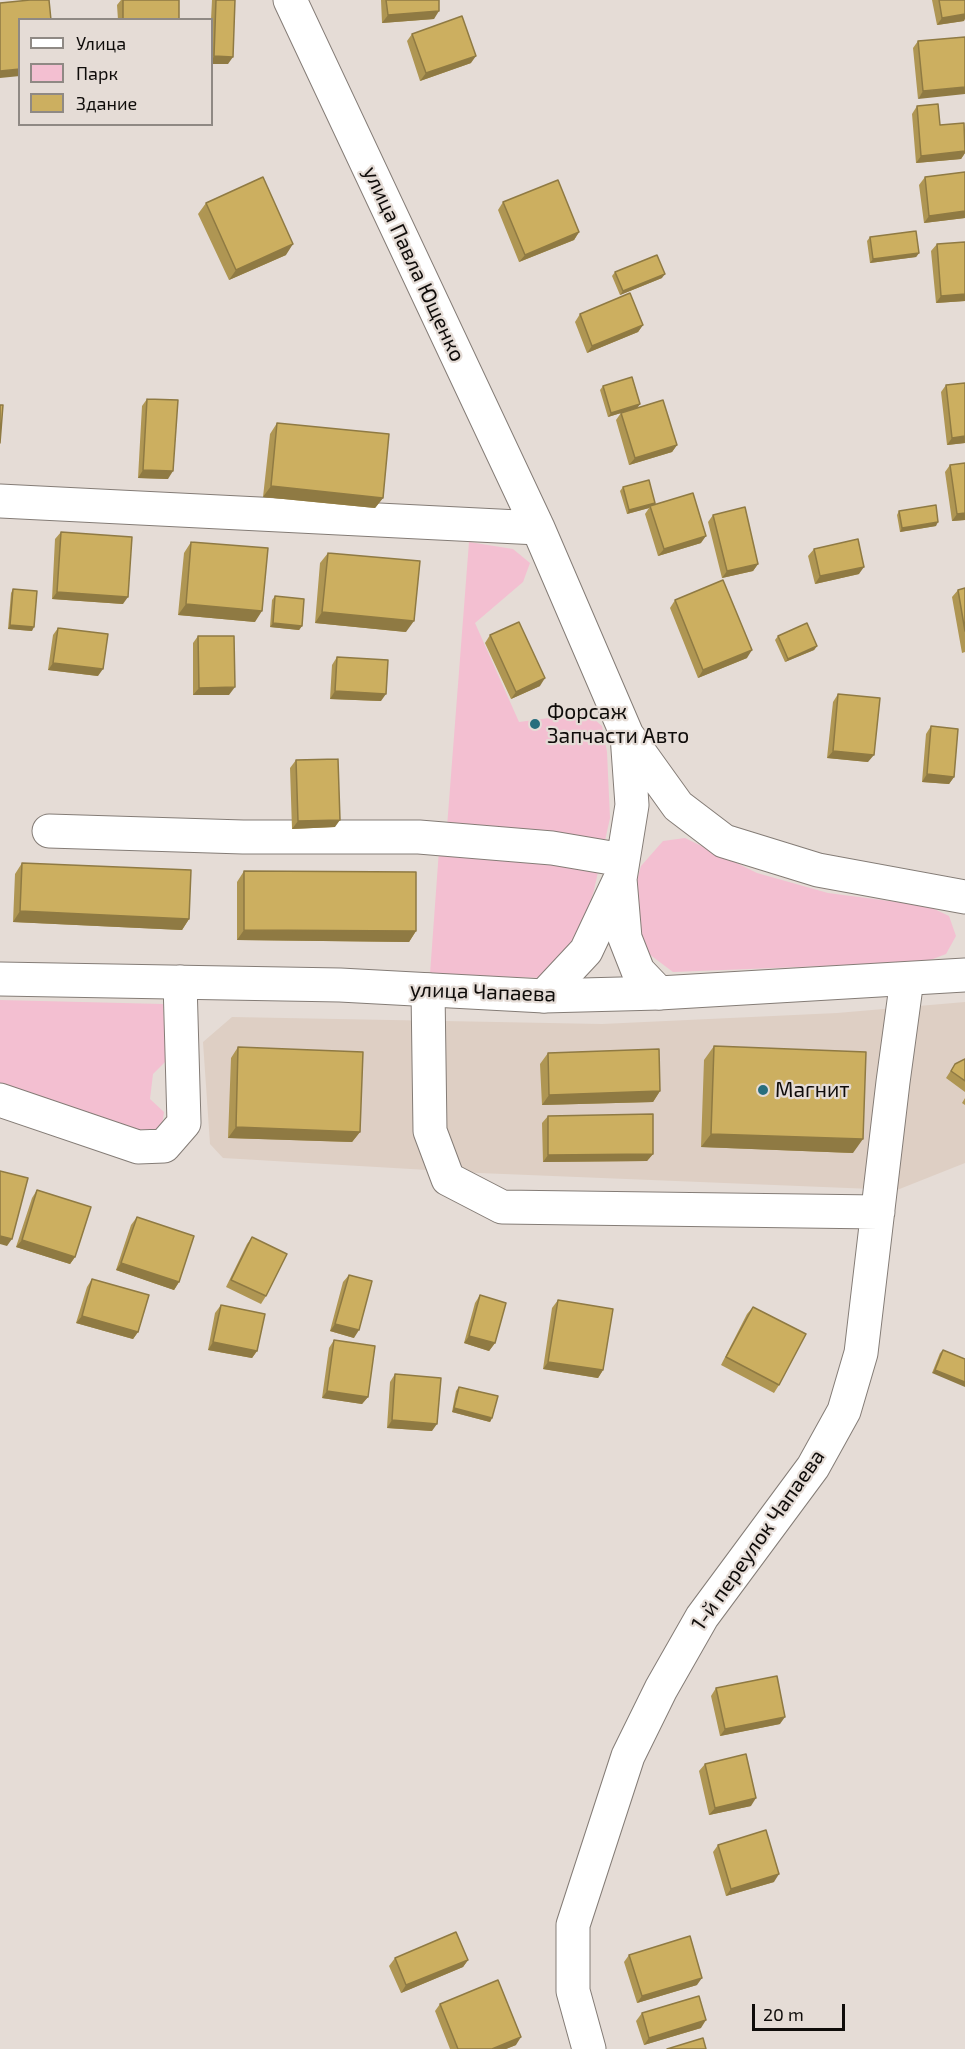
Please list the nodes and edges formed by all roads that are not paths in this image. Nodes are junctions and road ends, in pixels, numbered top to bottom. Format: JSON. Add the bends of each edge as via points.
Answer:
{"nodes":[{"id":1,"x":290,"y":0,"type":"edge"},
{"id":2,"x":0,"y":501,"type":"edge"},
{"id":3,"x":538,"y":528,"type":"junction"},
{"id":4,"x":627,"y":735,"type":"junction"},
{"id":5,"x":49,"y":831,"type":"dead end"},
{"id":6,"x":621,"y":870,"type":"junction"},
{"id":7,"x":963,"y":898,"type":"edge"},
{"id":8,"x":965,"y":975,"type":"edge"},
{"id":9,"x":0,"y":979,"type":"edge"},
{"id":10,"x":907,"y":979,"type":"junction"},
{"id":11,"x":180,"y":982,"type":"junction"},
{"id":12,"x":428,"y":990,"type":"junction"},
{"id":13,"x":659,"y":993,"type":"junction"},
{"id":14,"x":544,"y":996,"type":"junction"},
{"id":15,"x":0,"y":1100,"type":"edge"},
{"id":16,"x":878,"y":1212,"type":"junction"},
{"id":17,"x":589,"y":2049,"type":"edge"}],
"edges":[{"from":1,"to":3,"type":"street","name":"улица Павла Ющенко"},
{"from":2,"to":3,"type":"street"},
{"from":3,"to":4,"type":"street","name":"улица Павла Ющенко"},
{"from":4,"to":6,"type":"street","via":[[633,805]]},
{"from":4,"to":7,"type":"street","via":[[678,806],[724,841],[818,870]]},
{"from":5,"to":6,"type":"street","via":[[419,837],[552,848]]},
{"from":6,"to":13,"type":"street","via":[[625,938],[638,971]]},
{"from":6,"to":14,"type":"street","via":[[586,951]]},
{"from":8,"to":10,"type":"street","name":"улица Чапаева"},
{"from":9,"to":11,"type":"street","name":"улица Чапаева"},
{"from":10,"to":13,"type":"street","name":"улица Чапаева"},
{"from":10,"to":16,"type":"street","name":"1-й переулок Чапаева"},
{"from":11,"to":12,"type":"street","name":"улица Чапаева"},
{"from":11,"to":15,"type":"street","via":[[184,1123],[164,1146],[138,1147]]},
{"from":12,"to":14,"type":"street","name":"улица Чапаева"},
{"from":12,"to":16,"type":"street","via":[[430,1131],[448,1179],[502,1207]]},
{"from":13,"to":14,"type":"street","name":"улица Чапаева"},
{"from":16,"to":17,"type":"street","name":"1-й переулок Чапаева","via":[[861,1353],[844,1411],[813,1467],[702,1617],[628,1756],[573,1925],[573,1991]]}]}
